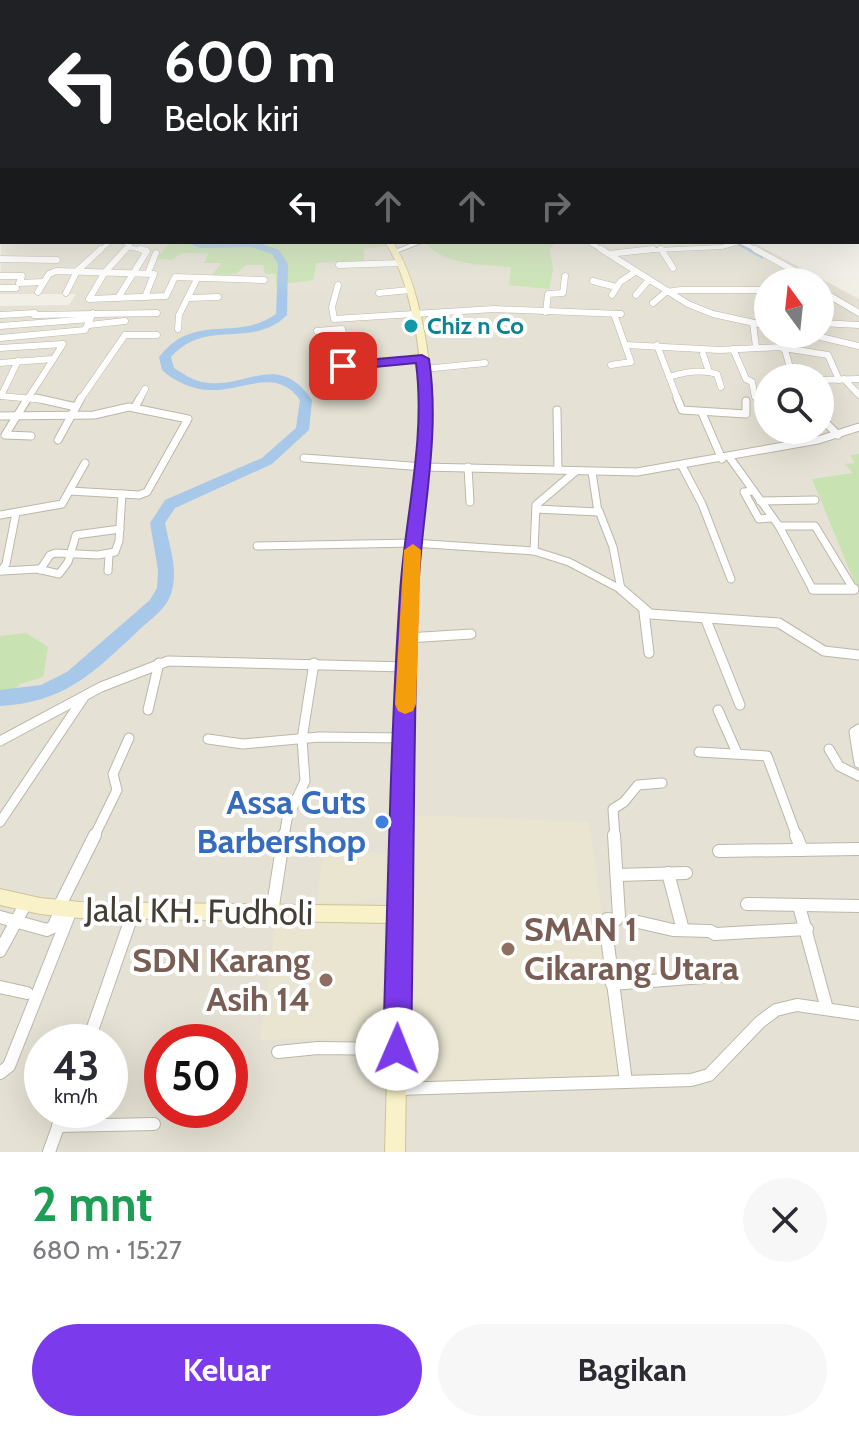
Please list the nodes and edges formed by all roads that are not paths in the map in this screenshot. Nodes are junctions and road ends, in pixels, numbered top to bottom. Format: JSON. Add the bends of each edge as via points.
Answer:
{"nodes":[{"id":1,"x":108,"y":244,"type":"edge"},
{"id":2,"x":127,"y":244,"type":"edge"},
{"id":3,"x":416,"y":244,"type":"edge"},
{"id":4,"x":592,"y":244,"type":"edge"},
{"id":5,"x":734,"y":244,"type":"edge"},
{"id":6,"x":740,"y":244,"type":"edge"},
{"id":7,"x":660,"y":248,"type":"junction"},
{"id":8,"x":396,"y":252,"type":"edge"},
{"id":9,"x":608,"y":254,"type":"junction"},
{"id":10,"x":0,"y":259,"type":"edge"},
{"id":11,"x":57,"y":260,"type":"dead end"},
{"id":12,"x":339,"y":265,"type":"dead end"},
{"id":13,"x":673,"y":268,"type":"dead end"},
{"id":14,"x":785,"y":268,"type":"edge"},
{"id":15,"x":28,"y":271,"type":"dead end"},
{"id":16,"x":77,"y":271,"type":"junction"},
{"id":17,"x":105,"y":272,"type":"junction"},
{"id":18,"x":635,"y":272,"type":"junction"},
{"id":19,"x":134,"y":273,"type":"junction"},
{"id":20,"x":151,"y":274,"type":"junction"},
{"id":21,"x":0,"y":276,"type":"edge"},
{"id":22,"x":565,"y":276,"type":"dead end"},
{"id":23,"x":174,"y":277,"type":"junction"},
{"id":24,"x":197,"y":279,"type":"junction"},
{"id":25,"x":237,"y":279,"type":"junction"},
{"id":26,"x":264,"y":280,"type":"dead end"},
{"id":27,"x":593,"y":281,"type":"dead end"},
{"id":28,"x":648,"y":281,"type":"junction"},
{"id":29,"x":43,"y":282,"type":"junction"},
{"id":30,"x":338,"y":285,"type":"dead end"},
{"id":31,"x":17,"y":286,"type":"junction"},
{"id":32,"x":616,"y":287,"type":"junction"},
{"id":33,"x":0,"y":288,"type":"edge"},
{"id":34,"x":231,"y":289,"type":"dead end"},
{"id":35,"x":409,"y":290,"type":"junction"},
{"id":36,"x":754,"y":290,"type":"edge"},
{"id":37,"x":38,"y":292,"type":"dead end"},
{"id":38,"x":666,"y":292,"type":"junction"},
{"id":39,"x":66,"y":293,"type":"dead end"},
{"id":40,"x":379,"y":293,"type":"dead end"},
{"id":41,"x":612,"y":295,"type":"dead end"},
{"id":42,"x":636,"y":295,"type":"dead end"},
{"id":43,"x":834,"y":295,"type":"edge"},
{"id":44,"x":145,"y":297,"type":"junction"},
{"id":45,"x":218,"y":297,"type":"dead end"},
{"id":46,"x":118,"y":298,"type":"junction"},
{"id":47,"x":189,"y":298,"type":"junction"},
{"id":48,"x":653,"y":303,"type":"dead end"},
{"id":49,"x":859,"y":310,"type":"edge"},
{"id":50,"x":546,"y":312,"type":"junction"},
{"id":51,"x":157,"y":313,"type":"dead end"},
{"id":52,"x":414,"y":314,"type":"junction"},
{"id":53,"x":0,"y":315,"type":"edge"},
{"id":54,"x":34,"y":315,"type":"junction"},
{"id":55,"x":91,"y":319,"type":"junction"},
{"id":56,"x":125,"y":321,"type":"dead end"},
{"id":57,"x":30,"y":323,"type":"junction"},
{"id":58,"x":753,"y":323,"type":"joint"},
{"id":59,"x":834,"y":324,"type":"edge"},
{"id":60,"x":859,"y":325,"type":"edge"},
{"id":61,"x":0,"y":326,"type":"edge"},
{"id":62,"x":178,"y":329,"type":"dead end"},
{"id":63,"x":317,"y":331,"type":"dead end"},
{"id":64,"x":754,"y":331,"type":"edge"},
{"id":65,"x":157,"y":335,"type":"dead end"},
{"id":66,"x":24,"y":336,"type":"junction"},
{"id":67,"x":0,"y":338,"type":"edge"},
{"id":68,"x":834,"y":340,"type":"edge"},
{"id":69,"x":626,"y":345,"type":"junction"},
{"id":70,"x":657,"y":345,"type":"junction"},
{"id":71,"x":859,"y":346,"type":"edge"},
{"id":72,"x":754,"y":347,"type":"edge"},
{"id":73,"x":0,"y":348,"type":"edge"},
{"id":74,"x":784,"y":348,"type":"joint"},
{"id":75,"x":733,"y":349,"type":"junction"},
{"id":76,"x":703,"y":354,"type":"dead end"},
{"id":77,"x":53,"y":359,"type":"junction"},
{"id":78,"x":18,"y":361,"type":"junction"},
{"id":79,"x":0,"y":363,"type":"edge"},
{"id":80,"x":485,"y":363,"type":"dead end"},
{"id":81,"x":423,"y":364,"type":"junction"},
{"id":82,"x":789,"y":364,"type":"edge"},
{"id":83,"x":351,"y":365,"type":"junction"},
{"id":84,"x":611,"y":365,"type":"dead end"},
{"id":85,"x":322,"y":370,"type":"dead end"},
{"id":86,"x":709,"y":372,"type":"junction"},
{"id":87,"x":669,"y":377,"type":"junction"},
{"id":88,"x":859,"y":379,"type":"edge"},
{"id":89,"x":834,"y":380,"type":"edge"},
{"id":90,"x":842,"y":380,"type":"junction"},
{"id":91,"x":4,"y":381,"type":"edge"},
{"id":92,"x":721,"y":387,"type":"dead end"},
{"id":93,"x":145,"y":389,"type":"dead end"},
{"id":94,"x":754,"y":392,"type":"edge"},
{"id":95,"x":859,"y":395,"type":"edge"},
{"id":96,"x":0,"y":396,"type":"edge"},
{"id":97,"x":30,"y":397,"type":"junction"},
{"id":98,"x":746,"y":401,"type":"dead end"},
{"id":99,"x":76,"y":407,"type":"junction"},
{"id":100,"x":135,"y":407,"type":"junction"},
{"id":101,"x":557,"y":410,"type":"dead end"},
{"id":102,"x":702,"y":413,"type":"junction"},
{"id":103,"x":0,"y":416,"type":"edge"},
{"id":104,"x":18,"y":416,"type":"junction"},
{"id":105,"x":71,"y":416,"type":"junction"},
{"id":106,"x":859,"y":427,"type":"edge"},
{"id":107,"x":834,"y":431,"type":"edge"},
{"id":108,"x":838,"y":435,"type":"junction"},
{"id":109,"x":31,"y":436,"type":"dead end"},
{"id":110,"x":58,"y":440,"type":"dead end"},
{"id":111,"x":304,"y":458,"type":"dead end"},
{"id":112,"x":726,"y":458,"type":"junction"},
{"id":113,"x":85,"y":463,"type":"dead end"},
{"id":114,"x":682,"y":466,"type":"junction"},
{"id":115,"x":424,"y":467,"type":"junction"},
{"id":116,"x":468,"y":467,"type":"junction"},
{"id":117,"x":558,"y":470,"type":"junction"},
{"id":118,"x":576,"y":471,"type":"junction"},
{"id":119,"x":592,"y":472,"type":"junction"},
{"id":120,"x":70,"y":491,"type":"junction"},
{"id":121,"x":753,"y":491,"type":"junction"},
{"id":122,"x":122,"y":494,"type":"junction"},
{"id":123,"x":815,"y":500,"type":"dead end"},
{"id":124,"x":760,"y":501,"type":"junction"},
{"id":125,"x":470,"y":502,"type":"dead end"},
{"id":126,"x":536,"y":509,"type":"junction"},
{"id":127,"x":599,"y":511,"type":"junction"},
{"id":128,"x":16,"y":513,"type":"junction"},
{"id":129,"x":0,"y":515,"type":"edge"},
{"id":130,"x":771,"y":518,"type":"junction"},
{"id":131,"x":779,"y":526,"type":"junction"},
{"id":132,"x":120,"y":529,"type":"junction"},
{"id":133,"x":413,"y":543,"type":"junction"},
{"id":134,"x":257,"y":546,"type":"dead end"},
{"id":135,"x":534,"y":551,"type":"junction"},
{"id":136,"x":71,"y":554,"type":"junction"},
{"id":137,"x":109,"y":555,"type":"junction"},
{"id":138,"x":40,"y":570,"type":"junction"},
{"id":139,"x":2,"y":571,"type":"edge"},
{"id":140,"x":108,"y":571,"type":"dead end"},
{"id":141,"x":731,"y":579,"type":"dead end"},
{"id":142,"x":621,"y":589,"type":"junction"},
{"id":143,"x":644,"y":612,"type":"junction"},
{"id":144,"x":706,"y":620,"type":"junction"},
{"id":145,"x":471,"y":634,"type":"dead end"},
{"id":146,"x":407,"y":638,"type":"junction"},
{"id":147,"x":649,"y":653,"type":"dead end"},
{"id":148,"x":859,"y":655,"type":"edge"},
{"id":149,"x":159,"y":663,"type":"junction"},
{"id":150,"x":314,"y":663,"type":"junction"},
{"id":151,"x":406,"y":667,"type":"junction"},
{"id":152,"x":85,"y":695,"type":"junction"},
{"id":153,"x":740,"y":705,"type":"dead end"},
{"id":154,"x":148,"y":710,"type":"dead end"},
{"id":155,"x":718,"y":710,"type":"dead end"},
{"id":156,"x":859,"y":729,"type":"edge"},
{"id":157,"x":129,"y":738,"type":"dead end"},
{"id":158,"x":404,"y":738,"type":"junction"},
{"id":159,"x":208,"y":739,"type":"dead end"},
{"id":160,"x":302,"y":739,"type":"junction"},
{"id":161,"x":0,"y":741,"type":"edge"},
{"id":162,"x":829,"y":749,"type":"dead end"},
{"id":163,"x":699,"y":752,"type":"dead end"},
{"id":164,"x":737,"y":753,"type":"junction"},
{"id":165,"x":859,"y":763,"type":"edge"},
{"id":166,"x":859,"y":776,"type":"edge"},
{"id":167,"x":662,"y":783,"type":"dead end"},
{"id":168,"x":0,"y":822,"type":"edge"},
{"id":169,"x":859,"y":849,"type":"edge"},
{"id":170,"x":802,"y":850,"type":"junction"},
{"id":171,"x":719,"y":851,"type":"dead end"},
{"id":172,"x":668,"y":873,"type":"junction"},
{"id":173,"x":686,"y":873,"type":"dead end"},
{"id":174,"x":617,"y":875,"type":"junction"},
{"id":175,"x":0,"y":897,"type":"edge"},
{"id":176,"x":26,"y":903,"type":"junction"},
{"id":177,"x":747,"y":904,"type":"dead end"},
{"id":178,"x":799,"y":906,"type":"junction"},
{"id":179,"x":859,"y":906,"type":"edge"},
{"id":180,"x":64,"y":909,"type":"junction"},
{"id":181,"x":134,"y":909,"type":"junction"},
{"id":182,"x":272,"y":912,"type":"junction"},
{"id":183,"x":400,"y":915,"type":"junction"},
{"id":184,"x":0,"y":917,"type":"edge"},
{"id":185,"x":17,"y":920,"type":"junction"},
{"id":186,"x":638,"y":922,"type":"dead end"},
{"id":187,"x":807,"y":929,"type":"junction"},
{"id":188,"x":683,"y":930,"type":"junction"},
{"id":189,"x":0,"y":951,"type":"edge"},
{"id":190,"x":729,"y":975,"type":"dead end"},
{"id":191,"x":612,"y":984,"type":"junction"},
{"id":192,"x":0,"y":987,"type":"edge"},
{"id":193,"x":27,"y":993,"type":"dead end"},
{"id":194,"x":827,"y":1009,"type":"junction"},
{"id":195,"x":859,"y":1014,"type":"edge"},
{"id":196,"x":94,"y":1024,"type":"edge"},
{"id":197,"x":397,"y":1049,"type":"junction"},
{"id":198,"x":278,"y":1052,"type":"dead end"},
{"id":199,"x":0,"y":1073,"type":"edge"},
{"id":200,"x":626,"y":1082,"type":"junction"},
{"id":201,"x":396,"y":1089,"type":"junction"},
{"id":202,"x":57,"y":1128,"type":"edge"},
{"id":203,"x":49,"y":1152,"type":"edge"},
{"id":204,"x":395,"y":1152,"type":"edge"}],
"edges":[{"from":1,"to":16,"type":"street"},
{"from":2,"to":17,"type":"street"},
{"from":2,"to":19,"type":"street","via":[[147,251]]},
{"from":2,"to":20,"type":"street","via":[[154,251]]},
{"from":3,"to":8,"type":"street"},
{"from":4,"to":9,"type":"street"},
{"from":5,"to":7,"type":"street"},
{"from":6,"to":14,"type":"street"},
{"from":7,"to":9,"type":"street"},
{"from":7,"to":13,"type":"street"},
{"from":8,"to":12,"type":"street"},
{"from":8,"to":35,"type":"main road"},
{"from":9,"to":18,"type":"street"},
{"from":10,"to":11,"type":"street"},
{"from":15,"to":31,"type":"street"},
{"from":16,"to":17,"type":"street"},
{"from":16,"to":29,"type":"street","via":[[51,272]]},
{"from":16,"to":39,"type":"street"},
{"from":17,"to":19,"type":"street"},
{"from":17,"to":46,"type":"street","via":[[88,298]]},
{"from":18,"to":28,"type":"street"},
{"from":18,"to":32,"type":"street"},
{"from":19,"to":20,"type":"street"},
{"from":19,"to":46,"type":"street"},
{"from":20,"to":23,"type":"street"},
{"from":20,"to":44,"type":"street"},
{"from":21,"to":31,"type":"street"},
{"from":22,"to":50,"type":"street","via":[[563,294],[548,294]]},
{"from":23,"to":24,"type":"street"},
{"from":23,"to":44,"type":"street","via":[[167,296]]},
{"from":24,"to":25,"type":"street"},
{"from":24,"to":47,"type":"street"},
{"from":25,"to":26,"type":"street"},
{"from":25,"to":34,"type":"street"},
{"from":27,"to":32,"type":"street"},
{"from":28,"to":38,"type":"street"},
{"from":28,"to":42,"type":"street"},
{"from":29,"to":31,"type":"street"},
{"from":29,"to":37,"type":"street"},
{"from":30,"to":52,"type":"street","via":[[334,319]]},
{"from":31,"to":33,"type":"street"},
{"from":32,"to":41,"type":"street"},
{"from":35,"to":40,"type":"street"},
{"from":35,"to":52,"type":"main road"},
{"from":36,"to":38,"type":"street"},
{"from":38,"to":48,"type":"street"},
{"from":38,"to":58,"type":"street","via":[[696,308]]},
{"from":43,"to":49,"type":"street"},
{"from":44,"to":46,"type":"street"},
{"from":45,"to":47,"type":"street"},
{"from":47,"to":62,"type":"street"},
{"from":50,"to":52,"type":"street"},
{"from":50,"to":69,"type":"street","via":[[618,314]]},
{"from":51,"to":55,"type":"street"},
{"from":52,"to":81,"type":"main road"},
{"from":53,"to":54,"type":"street"},
{"from":54,"to":55,"type":"street"},
{"from":54,"to":57,"type":"street"},
{"from":55,"to":56,"type":"street"},
{"from":55,"to":57,"type":"street"},
{"from":55,"to":66,"type":"street","via":[[85,330]]},
{"from":57,"to":61,"type":"street"},
{"from":57,"to":66,"type":"street"},
{"from":58,"to":64,"type":"street"},
{"from":59,"to":60,"type":"street"},
{"from":63,"to":83,"type":"street","via":[[342,329]]},
{"from":65,"to":99,"type":"street","via":[[125,335]]},
{"from":66,"to":67,"type":"street"},
{"from":68,"to":71,"type":"street"},
{"from":69,"to":70,"type":"street"},
{"from":69,"to":84,"type":"street","via":[[631,363]]},
{"from":70,"to":75,"type":"street"},
{"from":70,"to":87,"type":"street"},
{"from":72,"to":75,"type":"street"},
{"from":73,"to":77,"type":"street","via":[[62,343]]},
{"from":74,"to":82,"type":"street"},
{"from":74,"to":90,"type":"street","via":[[828,355]]},
{"from":75,"to":94,"type":"street"},
{"from":76,"to":86,"type":"street"},
{"from":77,"to":78,"type":"street"},
{"from":77,"to":97,"type":"street"},
{"from":78,"to":79,"type":"street"},
{"from":78,"to":91,"type":"street"},
{"from":80,"to":81,"type":"street"},
{"from":81,"to":83,"type":"street"},
{"from":81,"to":115,"type":"main road"},
{"from":83,"to":85,"type":"street"},
{"from":86,"to":87,"type":"street"},
{"from":86,"to":92,"type":"street","via":[[717,374]]},
{"from":87,"to":102,"type":"street","via":[[681,409]]},
{"from":88,"to":90,"type":"street"},
{"from":89,"to":90,"type":"street"},
{"from":90,"to":95,"type":"street"},
{"from":91,"to":96,"type":"street"},
{"from":93,"to":100,"type":"street"},
{"from":96,"to":97,"type":"street"},
{"from":97,"to":99,"type":"street"},
{"from":97,"to":104,"type":"street"},
{"from":98,"to":102,"type":"street","via":[[748,414]]},
{"from":99,"to":105,"type":"street"},
{"from":100,"to":105,"type":"street"},
{"from":100,"to":122,"type":"street","via":[[183,416],[189,422],[147,492]]},
{"from":101,"to":117,"type":"street"},
{"from":102,"to":112,"type":"street"},
{"from":103,"to":104,"type":"street"},
{"from":104,"to":105,"type":"street"},
{"from":104,"to":109,"type":"street","via":[[6,436]]},
{"from":105,"to":110,"type":"street"},
{"from":106,"to":108,"type":"street"},
{"from":107,"to":108,"type":"street"},
{"from":108,"to":112,"type":"street"},
{"from":111,"to":115,"type":"street"},
{"from":112,"to":114,"type":"street"},
{"from":112,"to":121,"type":"street"},
{"from":113,"to":120,"type":"street"},
{"from":114,"to":119,"type":"street"},
{"from":114,"to":141,"type":"street"},
{"from":115,"to":116,"type":"street"},
{"from":115,"to":133,"type":"main road"},
{"from":116,"to":117,"type":"street"},
{"from":116,"to":125,"type":"street"},
{"from":117,"to":118,"type":"street"},
{"from":118,"to":119,"type":"street"},
{"from":118,"to":126,"type":"street"},
{"from":119,"to":127,"type":"street"},
{"from":120,"to":122,"type":"street"},
{"from":120,"to":128,"type":"street","via":[[57,506]]},
{"from":121,"to":124,"type":"street"},
{"from":121,"to":130,"type":"street","via":[[744,492],[759,519]]},
{"from":122,"to":132,"type":"street"},
{"from":123,"to":124,"type":"street"},
{"from":124,"to":130,"type":"street"},
{"from":126,"to":127,"type":"street"},
{"from":126,"to":135,"type":"street"},
{"from":127,"to":142,"type":"street"},
{"from":128,"to":129,"type":"street"},
{"from":128,"to":139,"type":"street"},
{"from":130,"to":131,"type":"street"},
{"from":131,"to":131,"type":"street","via":[[813,590],[854,590],[815,526]]},
{"from":132,"to":136,"type":"street","via":[[76,535]]},
{"from":132,"to":137,"type":"street","via":[[117,550]]},
{"from":133,"to":134,"type":"street"},
{"from":133,"to":135,"type":"street"},
{"from":133,"to":146,"type":"main road"},
{"from":135,"to":142,"type":"street"},
{"from":136,"to":137,"type":"street"},
{"from":136,"to":138,"type":"street","via":[[50,555]]},
{"from":136,"to":138,"type":"street","via":[[59,574]]},
{"from":137,"to":140,"type":"street"},
{"from":138,"to":139,"type":"street"},
{"from":142,"to":143,"type":"street"},
{"from":143,"to":144,"type":"street"},
{"from":143,"to":147,"type":"street"},
{"from":144,"to":148,"type":"street","via":[[779,623],[824,651]]},
{"from":144,"to":153,"type":"street"},
{"from":145,"to":146,"type":"street"},
{"from":146,"to":151,"type":"main road"},
{"from":149,"to":150,"type":"street"},
{"from":149,"to":152,"type":"street"},
{"from":149,"to":154,"type":"street"},
{"from":150,"to":151,"type":"street"},
{"from":150,"to":160,"type":"street"},
{"from":151,"to":158,"type":"main road"},
{"from":152,"to":161,"type":"street"},
{"from":152,"to":168,"type":"street"},
{"from":155,"to":164,"type":"street"},
{"from":156,"to":165,"type":"street","via":[[854,732]]},
{"from":157,"to":180,"type":"street","via":[[113,774],[117,790]]},
{"from":158,"to":160,"type":"street"},
{"from":158,"to":183,"type":"main road"},
{"from":159,"to":160,"type":"street","via":[[243,744]]},
{"from":160,"to":182,"type":"street","via":[[305,781],[287,819]]},
{"from":162,"to":166,"type":"street","via":[[839,766]]},
{"from":163,"to":164,"type":"street"},
{"from":164,"to":170,"type":"street","via":[[767,756]]},
{"from":167,"to":174,"type":"street","via":[[637,784],[613,809]]},
{"from":169,"to":170,"type":"street"},
{"from":170,"to":171,"type":"street"},
{"from":172,"to":173,"type":"street"},
{"from":172,"to":174,"type":"street"},
{"from":172,"to":188,"type":"street"},
{"from":174,"to":191,"type":"street","via":[[619,916],[605,922]]},
{"from":175,"to":176,"type":"main road","name":"Jalal KH. Fudholi"},
{"from":176,"to":180,"type":"main road","name":"Jalal KH. Fudholi"},
{"from":176,"to":185,"type":"street"},
{"from":177,"to":178,"type":"street"},
{"from":178,"to":179,"type":"street"},
{"from":178,"to":187,"type":"street"},
{"from":180,"to":181,"type":"main road","name":"Jalal KH. Fudholi"},
{"from":180,"to":185,"type":"street","via":[[50,930]]},
{"from":180,"to":199,"type":"street","via":[[13,1057]]},
{"from":181,"to":182,"type":"main road","name":"Jalal KH. Fudholi"},
{"from":181,"to":196,"type":"street"},
{"from":182,"to":183,"type":"main road","name":"Jalal KH. Fudholi"},
{"from":183,"to":197,"type":"main road"},
{"from":184,"to":185,"type":"street"},
{"from":185,"to":189,"type":"street"},
{"from":186,"to":188,"type":"street"},
{"from":187,"to":188,"type":"street","via":[[715,934]]},
{"from":187,"to":194,"type":"street"},
{"from":190,"to":191,"type":"street"},
{"from":191,"to":200,"type":"street"},
{"from":192,"to":193,"type":"street"},
{"from":194,"to":195,"type":"street"},
{"from":194,"to":200,"type":"street","via":[[797,1005],[776,1010],[709,1075]]},
{"from":197,"to":198,"type":"street"},
{"from":197,"to":201,"type":"main road"},
{"from":200,"to":201,"type":"street"},
{"from":201,"to":204,"type":"main road"},
{"from":202,"to":203,"type":"street"}]}
